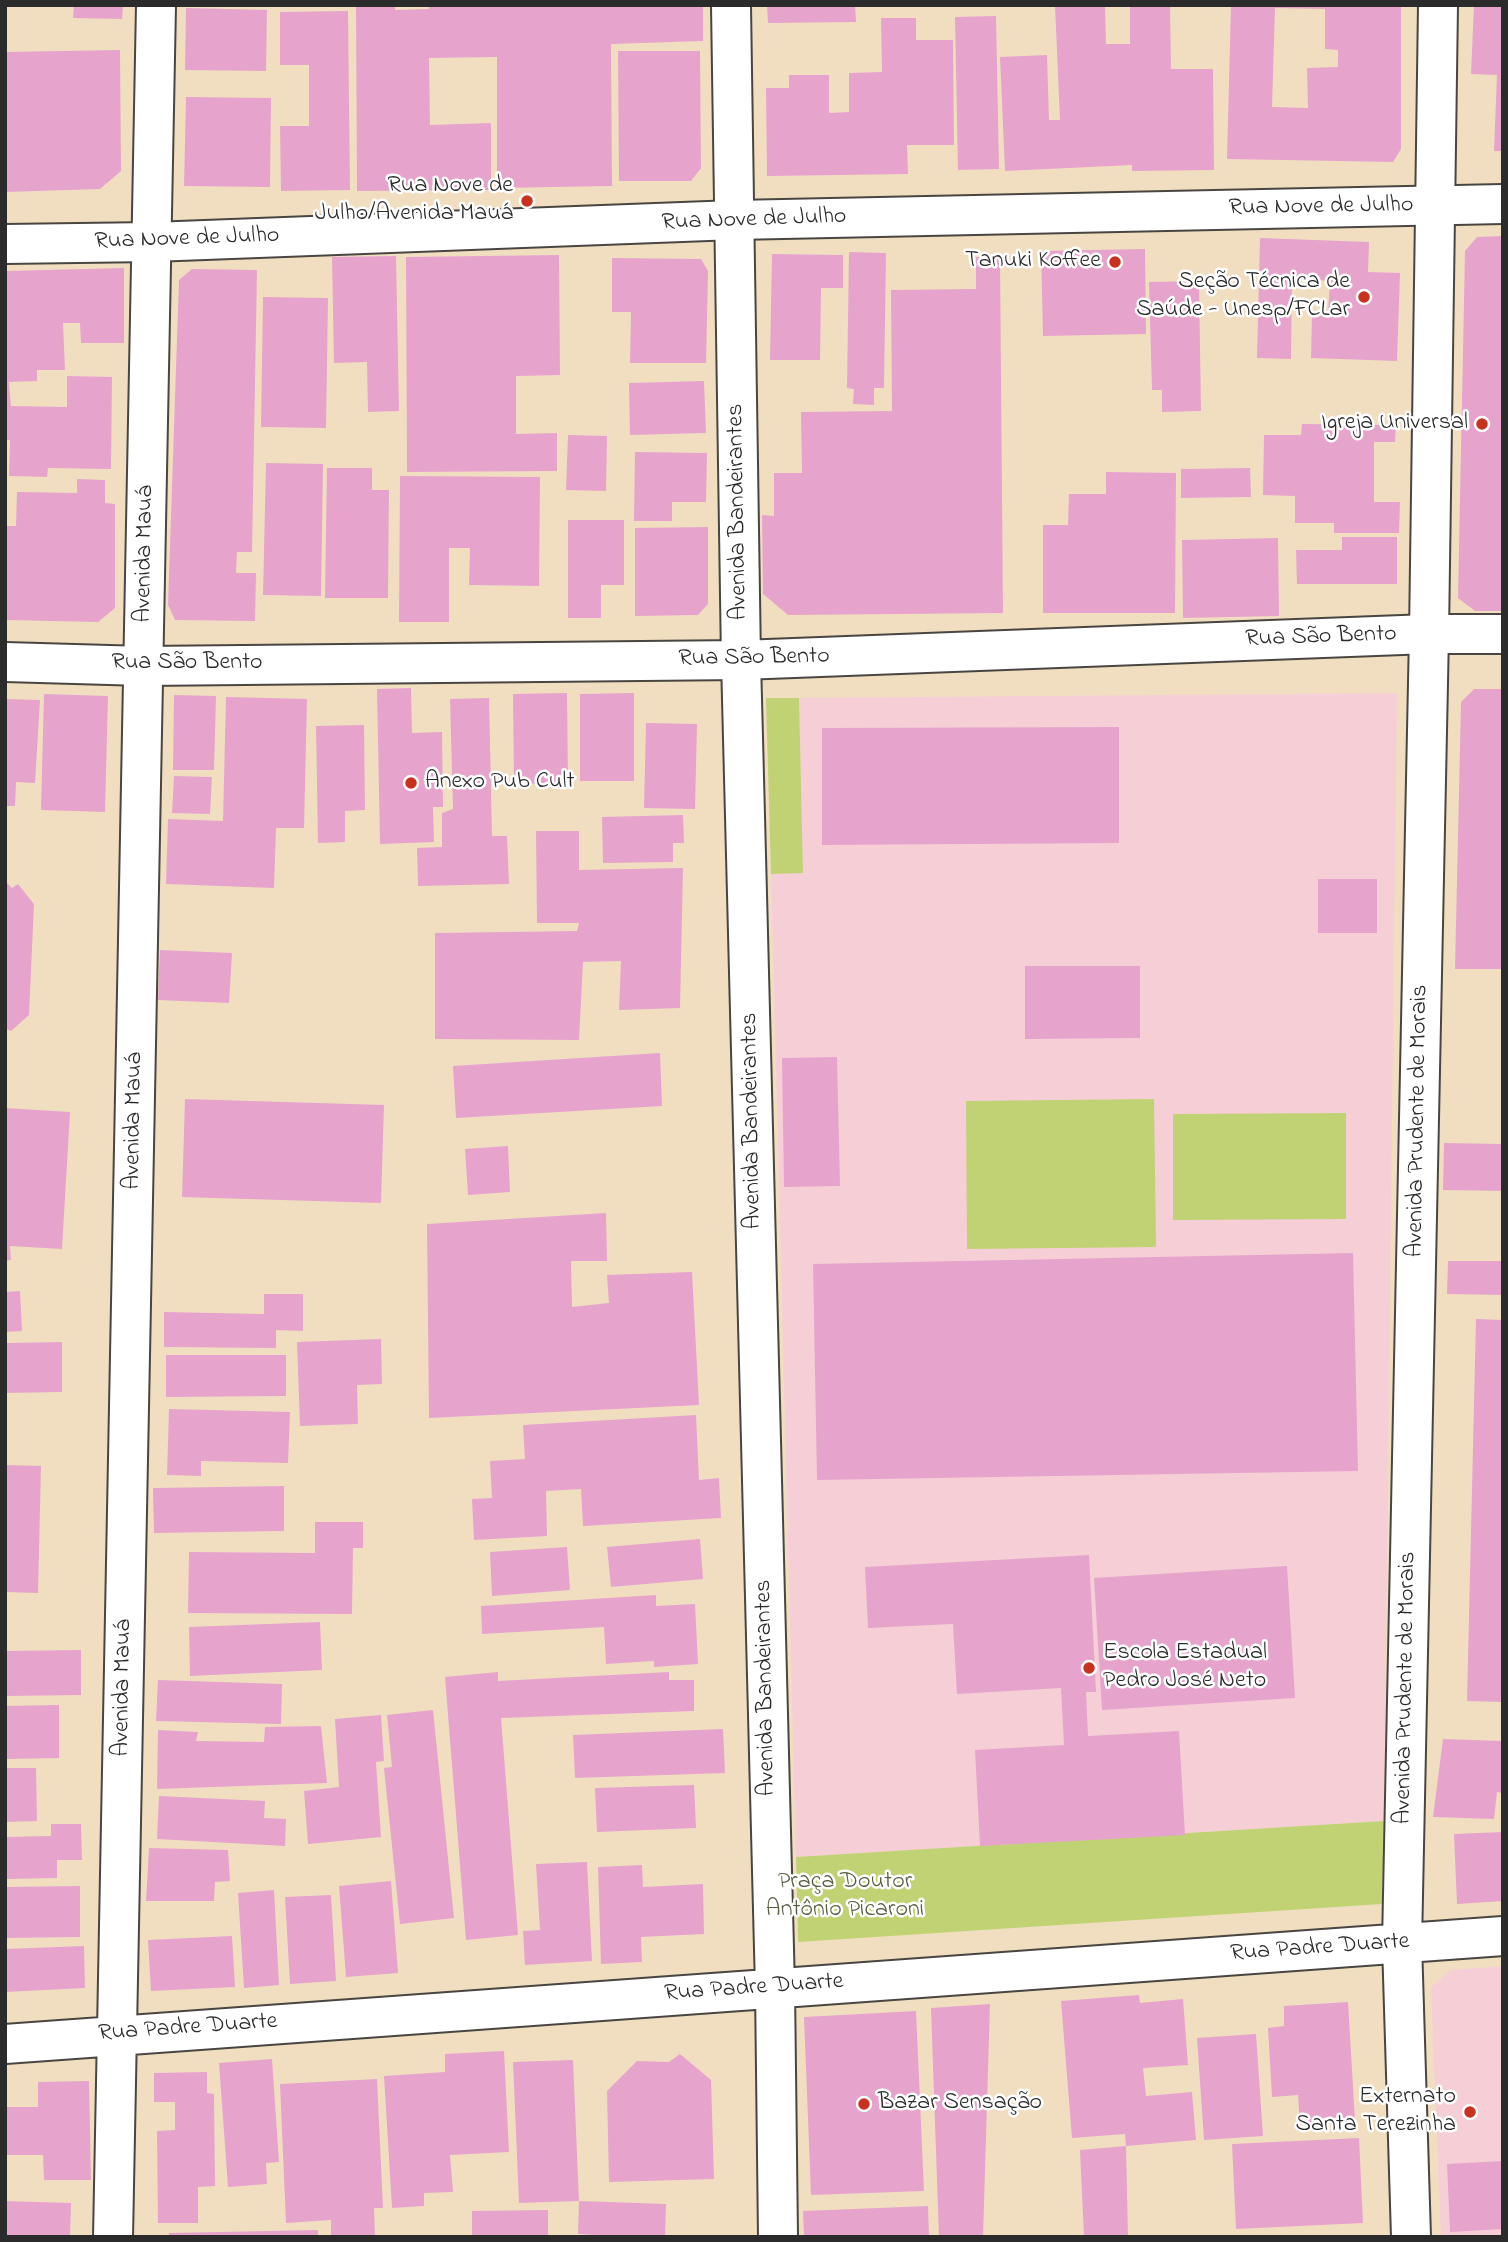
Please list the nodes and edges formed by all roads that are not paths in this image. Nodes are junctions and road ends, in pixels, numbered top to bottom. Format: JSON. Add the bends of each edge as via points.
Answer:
{"nodes":[{"id":1,"x":156,"y":5,"type":"edge"},
{"id":2,"x":731,"y":5,"type":"edge"},
{"id":3,"x":1438,"y":5,"type":"edge"},
{"id":4,"x":1503,"y":204,"type":"edge"},
{"id":5,"x":1436,"y":206,"type":"junction"},
{"id":6,"x":735,"y":220,"type":"junction"},
{"id":7,"x":152,"y":242,"type":"junction"},
{"id":8,"x":5,"y":244,"type":"edge"},
{"id":9,"x":1429,"y":634,"type":"junction"},
{"id":10,"x":1503,"y":634,"type":"edge"},
{"id":11,"x":741,"y":660,"type":"junction"},
{"id":12,"x":5,"y":662,"type":"edge"},
{"id":13,"x":144,"y":666,"type":"junction"},
{"id":14,"x":1503,"y":1936,"type":"edge"},
{"id":15,"x":1402,"y":1943,"type":"junction"},
{"id":16,"x":775,"y":1987,"type":"junction"},
{"id":17,"x":117,"y":2034,"type":"junction"},
{"id":18,"x":5,"y":2044,"type":"edge"},
{"id":19,"x":113,"y":2237,"type":"edge"},
{"id":20,"x":778,"y":2237,"type":"edge"},
{"id":21,"x":1411,"y":2237,"type":"edge"}],
"edges":[{"from":1,"to":7,"type":"street","name":"Avenida Mauá"},
{"from":2,"to":6,"type":"street","name":"Avenida Bandeirantes"},
{"from":3,"to":5,"type":"street","name":"Avenida Prudente de Morais"},
{"from":4,"to":5,"type":"street","name":"Rua Nove de Julho"},
{"from":5,"to":6,"type":"street","name":"Rua Nove de Julho"},
{"from":5,"to":9,"type":"street","name":"Avenida Prudente de Morais"},
{"from":6,"to":7,"type":"street","name":"Rua Nove de Julho"},
{"from":6,"to":11,"type":"street","name":"Avenida Bandeirantes"},
{"from":7,"to":8,"type":"street","name":"Rua Nove de Julho"},
{"from":7,"to":13,"type":"street","name":"Avenida Mauá"},
{"from":9,"to":10,"type":"street","name":"Rua São Bento"},
{"from":9,"to":11,"type":"street","name":"Rua São Bento"},
{"from":9,"to":15,"type":"street","name":"Avenida Prudente de Morais"},
{"from":11,"to":13,"type":"street","name":"Rua São Bento"},
{"from":11,"to":16,"type":"street","name":"Avenida Bandeirantes"},
{"from":12,"to":13,"type":"street","name":"Rua São Bento"},
{"from":13,"to":17,"type":"street","name":"Avenida Mauá"},
{"from":14,"to":15,"type":"street","name":"Rua Padre Duarte"},
{"from":15,"to":16,"type":"street","name":"Rua Padre Duarte"},
{"from":15,"to":21,"type":"street","name":"Avenida Prudente de Morais"},
{"from":16,"to":17,"type":"street","name":"Rua Padre Duarte"},
{"from":16,"to":20,"type":"street","name":"Avenida Bandeirantes"},
{"from":17,"to":18,"type":"street","name":"Rua Padre Duarte"},
{"from":17,"to":19,"type":"street","name":"Avenida Mauá"}]}
